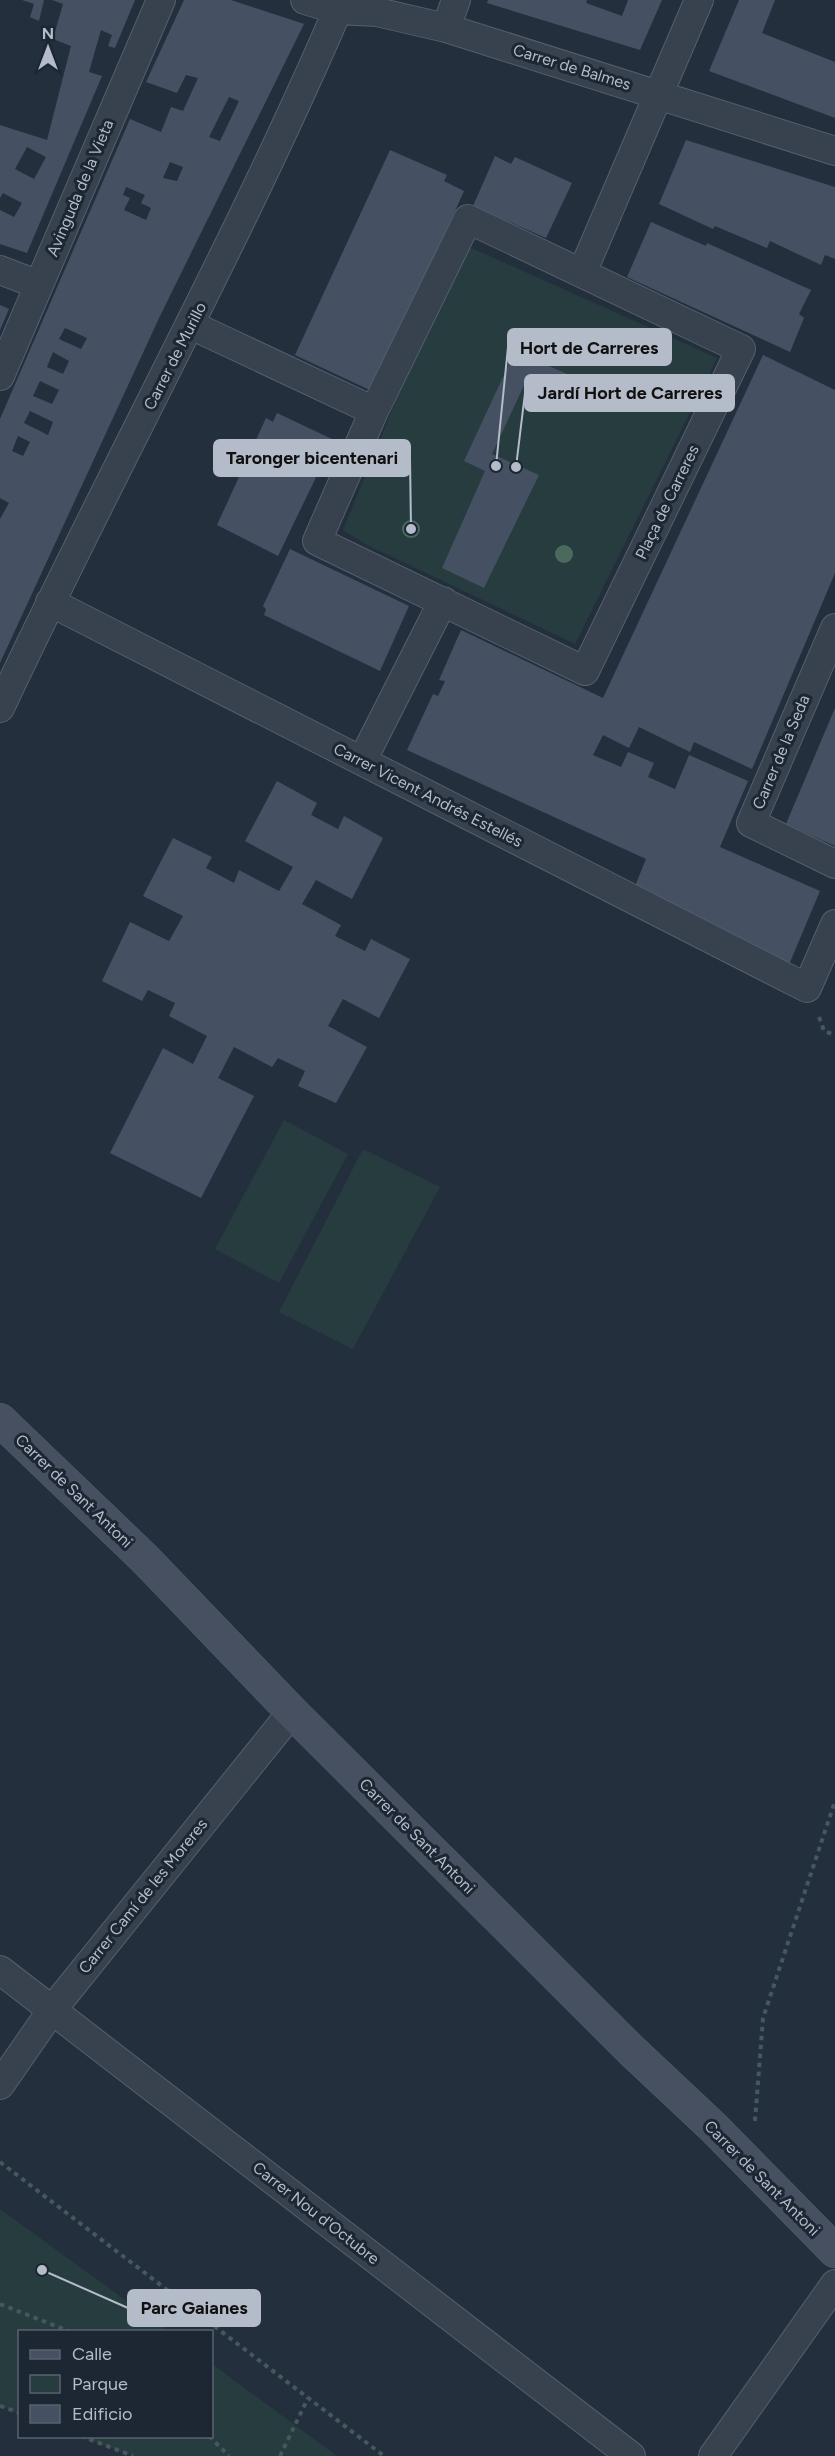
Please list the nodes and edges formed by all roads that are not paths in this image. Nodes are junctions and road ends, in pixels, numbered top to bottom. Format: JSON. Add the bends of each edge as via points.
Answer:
{"nodes":[{"id":1,"x":161,"y":0,"type":"edge"},
{"id":2,"x":305,"y":0,"type":"edge"},
{"id":3,"x":456,"y":0,"type":"edge"},
{"id":4,"x":699,"y":0,"type":"edge"},
{"id":5,"x":340,"y":5,"type":"edge"},
{"id":6,"x":446,"y":28,"type":"junction"},
{"id":7,"x":660,"y":95,"type":"junction"},
{"id":8,"x":835,"y":151,"type":"edge"},
{"id":9,"x":0,"y":270,"type":"edge"},
{"id":10,"x":582,"y":273,"type":"junction"},
{"id":11,"x":39,"y":285,"type":"junction"},
{"id":12,"x":191,"y":325,"type":"junction"},
{"id":13,"x":0,"y":376,"type":"edge"},
{"id":14,"x":374,"y":411,"type":"junction"},
{"id":15,"x":50,"y":602,"type":"junction"},
{"id":16,"x":443,"y":602,"type":"junction"},
{"id":17,"x":835,"y":628,"type":"edge"},
{"id":18,"x":0,"y":708,"type":"edge"},
{"id":19,"x":362,"y":761,"type":"junction"},
{"id":20,"x":835,"y":864,"type":"edge"},
{"id":21,"x":835,"y":924,"type":"edge"},
{"id":22,"x":0,"y":1420,"type":"edge"},
{"id":23,"x":292,"y":1712,"type":"junction"},
{"id":24,"x":0,"y":1970,"type":"edge"},
{"id":25,"x":52,"y":2010,"type":"junction"},
{"id":26,"x":0,"y":2085,"type":"edge"},
{"id":27,"x":835,"y":2251,"type":"edge"},
{"id":28,"x":835,"y":2284,"type":"edge"},
{"id":29,"x":632,"y":2456,"type":"edge"},
{"id":30,"x":713,"y":2456,"type":"edge"}],
"edges":[{"from":1,"to":11,"type":"street","name":"Avinguda de la Vieta"},
{"from":2,"to":5,"type":"street","name":"Carrer de Balmes"},
{"from":3,"to":6,"type":"street"},
{"from":4,"to":7,"type":"street"},
{"from":5,"to":6,"type":"street","name":"Carrer de Balmes"},
{"from":5,"to":12,"type":"street","name":"Carrer de Murillo"},
{"from":6,"to":7,"type":"street","name":"Carrer de Balmes"},
{"from":7,"to":8,"type":"street","name":"Carrer de Balmes"},
{"from":7,"to":10,"type":"street"},
{"from":9,"to":11,"type":"street"},
{"from":10,"to":14,"type":"street","name":"Plaça de Carreres","via":[[468,219]]},
{"from":10,"to":16,"type":"street","name":"Plaça de Carreres","via":[[741,349],[585,671]]},
{"from":11,"to":13,"type":"street","name":"Avinguda de la Vieta"},
{"from":12,"to":14,"type":"street"},
{"from":12,"to":15,"type":"street","name":"Carrer de Murillo"},
{"from":14,"to":16,"type":"street","name":"Plaça de Carreres","via":[[317,540]]},
{"from":15,"to":18,"type":"street","name":"Carrer de Murillo"},
{"from":15,"to":19,"type":"street","name":"Carrer Vicent Andrés Estellés"},
{"from":16,"to":19,"type":"street"},
{"from":17,"to":20,"type":"street","name":"Carrer de la Seda","via":[[751,823]]},
{"from":19,"to":21,"type":"street","name":"Carrer Vicent Andrés Estellés","via":[[807,988]]},
{"from":22,"to":23,"type":"street","name":"Carrer de Sant Antoni","via":[[145,1558]]},
{"from":23,"to":25,"type":"street","name":"Carrer Camí de les Moreres"},
{"from":23,"to":27,"type":"street","name":"Carrer de Sant Antoni"},
{"from":24,"to":25,"type":"street","name":"Carrer Nou d'Octubre"},
{"from":25,"to":26,"type":"street","name":"Carrer Camí de les Moreres"},
{"from":25,"to":29,"type":"street","name":"Carrer Nou d'Octubre"},
{"from":28,"to":30,"type":"street"}]}
